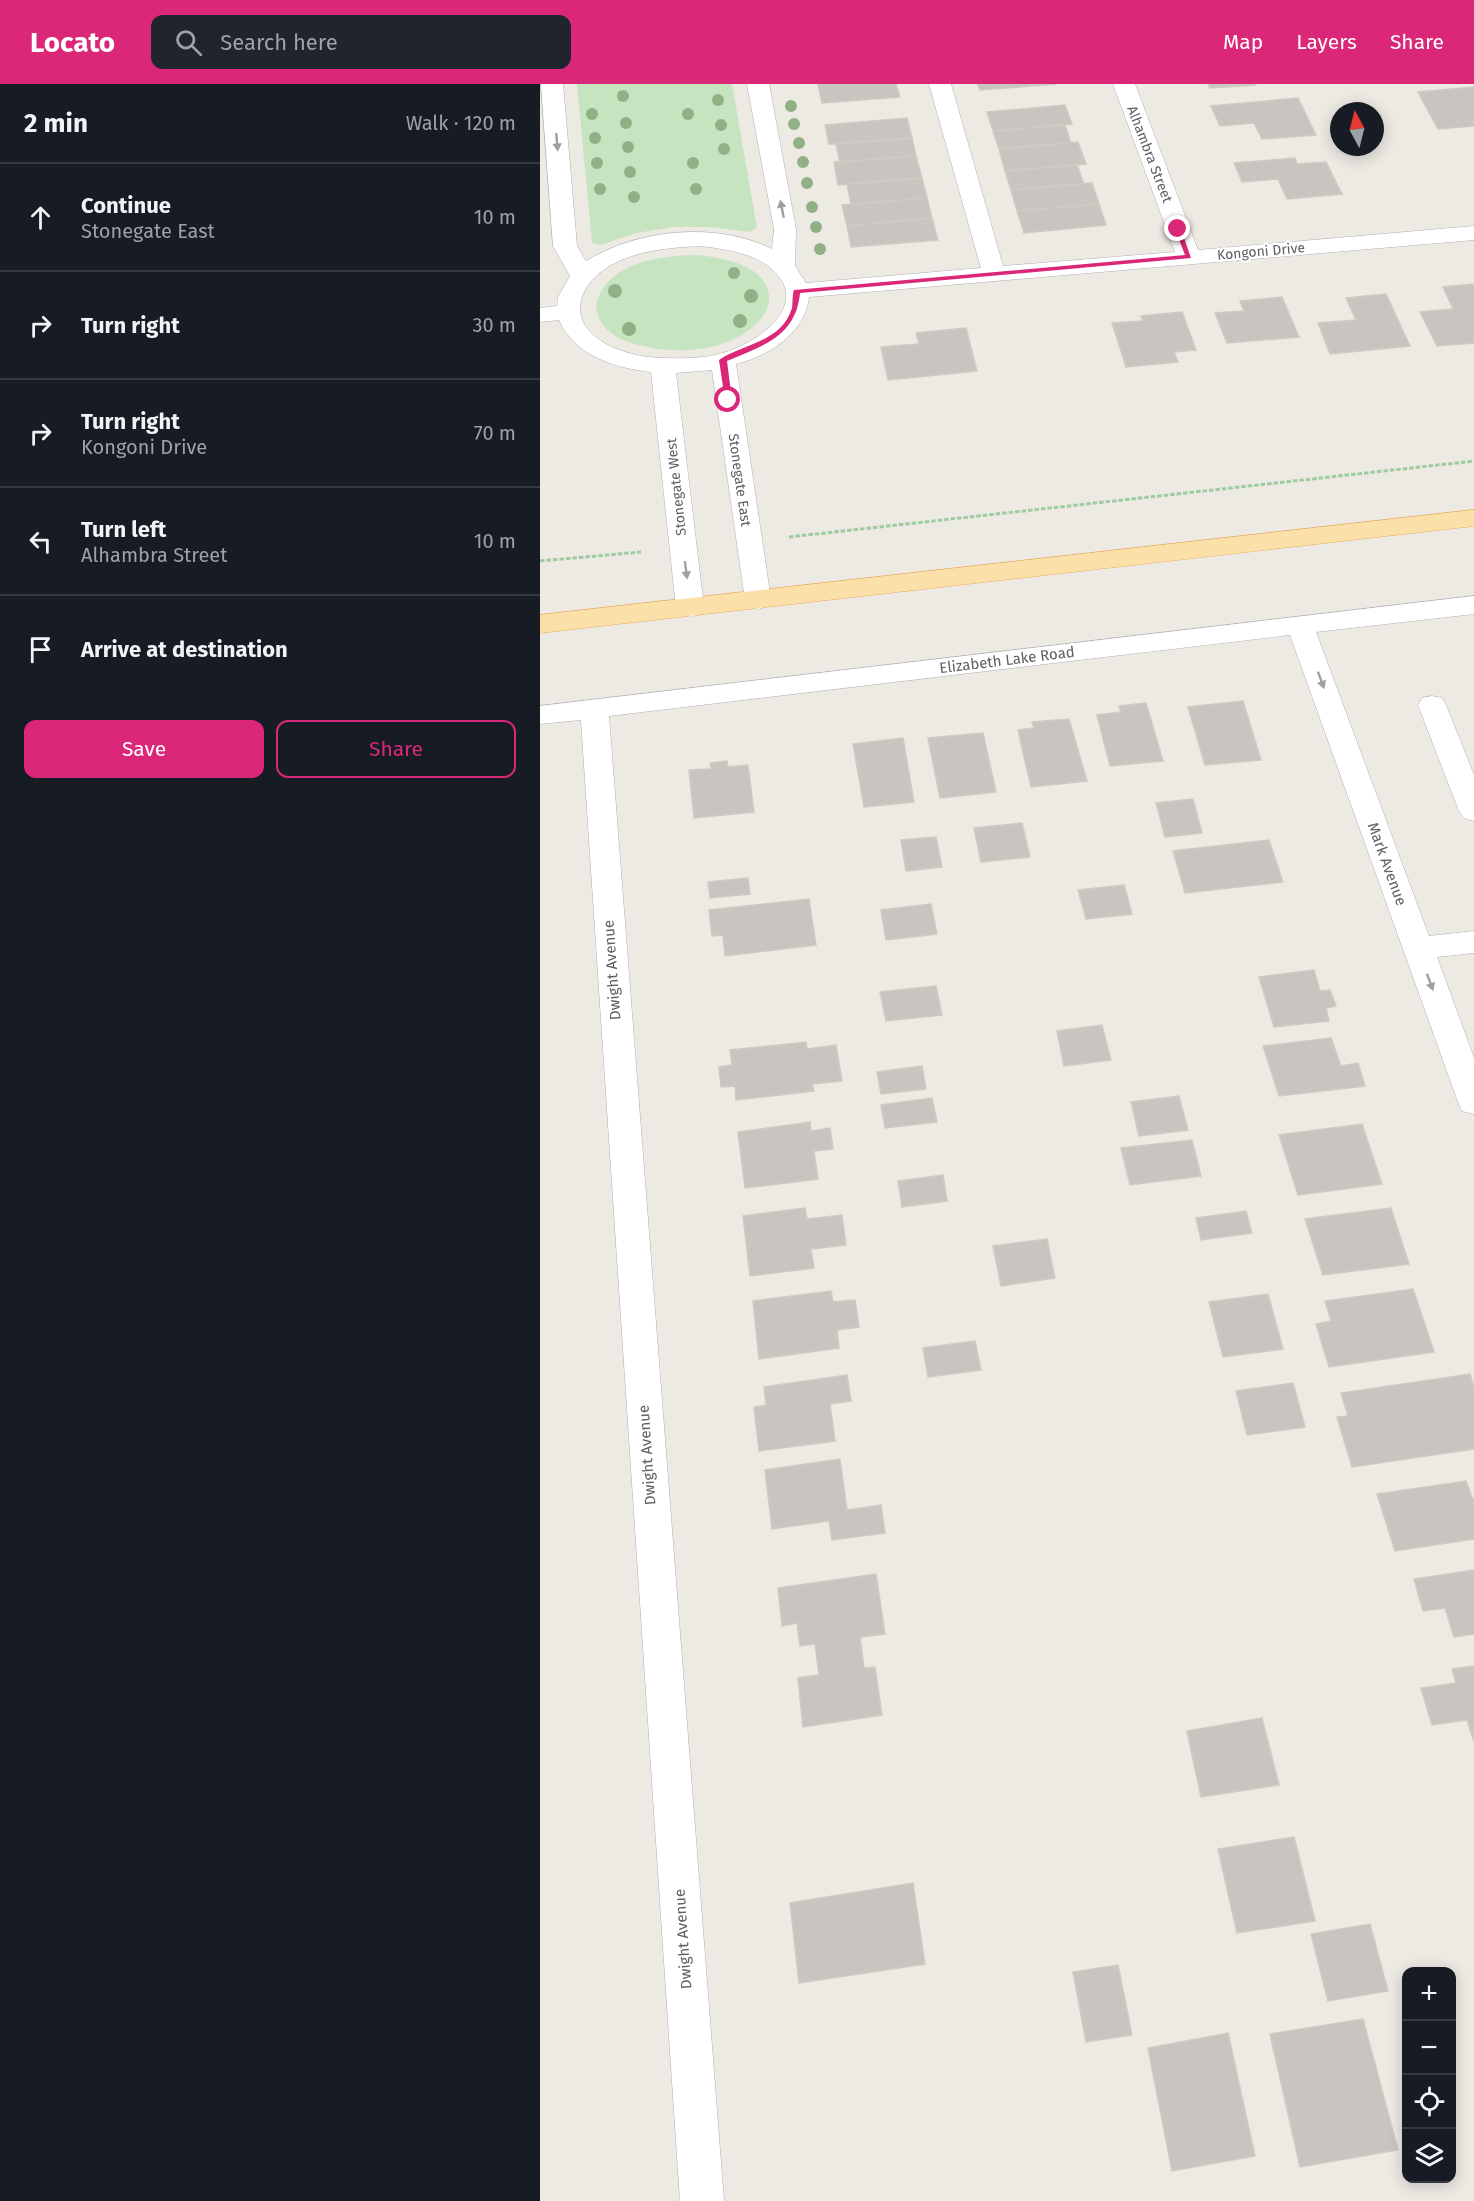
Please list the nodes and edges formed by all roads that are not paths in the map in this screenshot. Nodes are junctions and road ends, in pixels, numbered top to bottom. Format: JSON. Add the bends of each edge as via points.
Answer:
{"nodes":[{"id":1,"x":552,"y":84,"type":"edge"},
{"id":2,"x":758,"y":84,"type":"edge"},
{"id":3,"x":940,"y":84,"type":"edge"},
{"id":4,"x":1124,"y":84,"type":"edge"},
{"id":5,"x":1474,"y":232,"type":"edge"},
{"id":6,"x":1189,"y":257,"type":"junction"},
{"id":7,"x":783,"y":267,"type":"junction"},
{"id":8,"x":994,"y":274,"type":"junction"},
{"id":9,"x":583,"y":277,"type":"junction"},
{"id":10,"x":796,"y":291,"type":"junction"},
{"id":11,"x":568,"y":312,"type":"junction"},
{"id":12,"x":540,"y":315,"type":"edge"},
{"id":13,"x":723,"y":360,"type":"junction"},
{"id":14,"x":663,"y":366,"type":"junction"},
{"id":15,"x":1474,"y":518,"type":"edge"},
{"id":16,"x":758,"y":600,"type":"junction"},
{"id":17,"x":1474,"y":604,"type":"edge"},
{"id":18,"x":690,"y":608,"type":"junction"},
{"id":19,"x":540,"y":624,"type":"edge"},
{"id":20,"x":1300,"y":625,"type":"junction"},
{"id":21,"x":1432,"y":705,"type":"dead end"},
{"id":22,"x":594,"y":708,"type":"junction"},
{"id":23,"x":540,"y":715,"type":"edge"},
{"id":24,"x":1474,"y":811,"type":"edge"},
{"id":25,"x":1474,"y":942,"type":"edge"},
{"id":26,"x":1418,"y":948,"type":"junction"},
{"id":27,"x":1474,"y":1102,"type":"edge"},
{"id":28,"x":702,"y":2201,"type":"edge"}],
"edges":[{"from":1,"to":9,"type":"street","one_way":true,"via":[[565,246]]},
{"from":7,"to":2,"type":"street","one_way":true,"via":[[785,229]]},
{"from":3,"to":8,"type":"street"},
{"from":4,"to":6,"type":"street","name":"Alhambra Street"},
{"from":5,"to":6,"type":"street","name":"Kongoni Drive"},
{"from":6,"to":8,"type":"street","name":"Kongoni Drive"},
{"from":7,"to":9,"type":"street","via":[[761,253],[733,244],[683,240],[649,244],[618,254]]},
{"from":7,"to":10,"type":"street"},
{"from":8,"to":10,"type":"street","name":"Kongoni Drive"},
{"from":9,"to":11,"type":"street","via":[[571,294]]},
{"from":10,"to":13,"type":"street","via":[[795,309],[784,327],[765,343]]},
{"from":11,"to":12,"type":"street"},
{"from":11,"to":14,"type":"street","via":[[580,336],[597,348],[627,360]]},
{"from":13,"to":14,"type":"street"},
{"from":13,"to":16,"type":"street","name":"Stonegate East"},
{"from":14,"to":18,"type":"street","name":"Stonegate West","one_way":true},
{"from":15,"to":16,"type":"main road"},
{"from":16,"to":18,"type":"main road"},
{"from":17,"to":20,"type":"street","name":"Elizabeth Lake Road"},
{"from":18,"to":19,"type":"main road"},
{"from":20,"to":22,"type":"street","name":"Elizabeth Lake Road"},
{"from":20,"to":26,"type":"street","name":"Mark Avenue","one_way":true},
{"from":21,"to":24,"type":"street"},
{"from":22,"to":23,"type":"street","name":"Elizabeth Lake Road"},
{"from":22,"to":28,"type":"street","name":"Dwight Avenue"},
{"from":25,"to":26,"type":"street"},
{"from":26,"to":27,"type":"street","name":"Mark Avenue","one_way":true}]}
